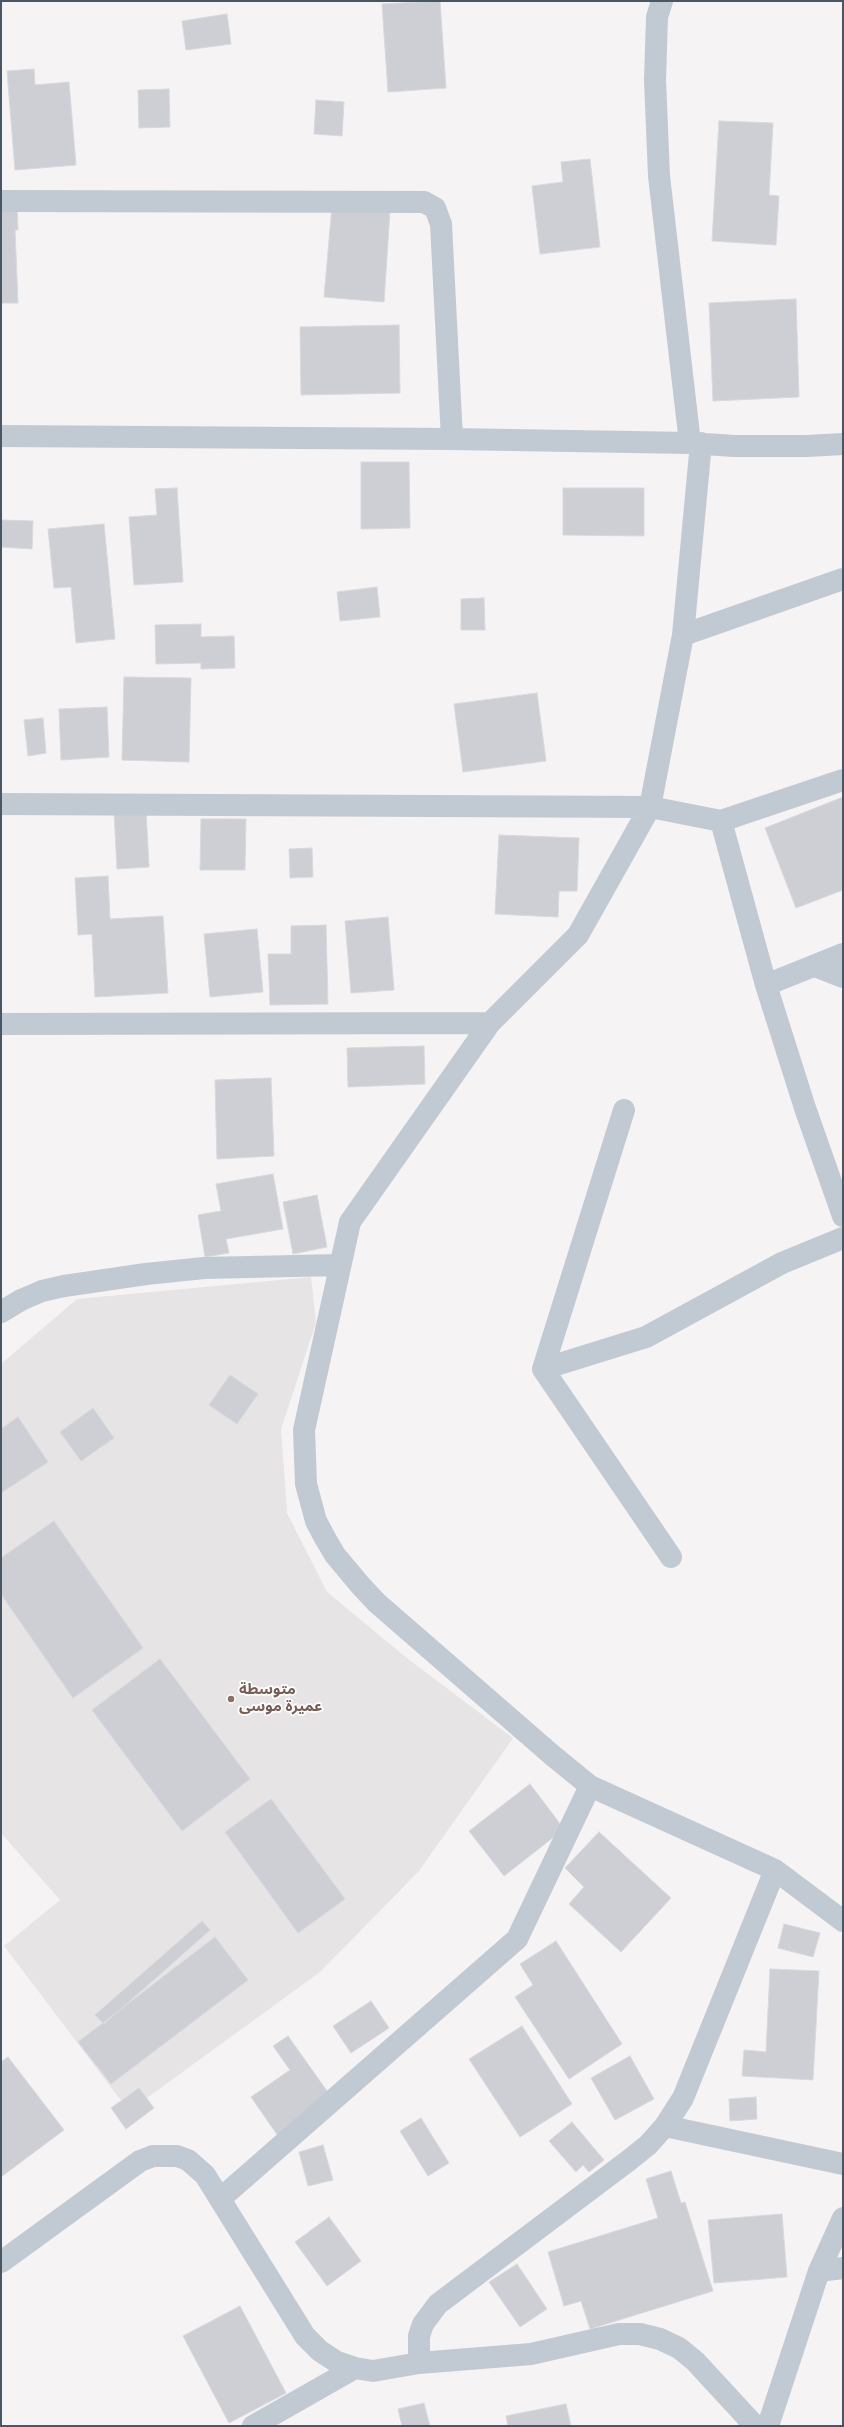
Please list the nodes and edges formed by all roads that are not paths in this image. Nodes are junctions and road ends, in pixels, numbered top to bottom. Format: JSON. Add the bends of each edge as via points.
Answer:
{"nodes":[{"id":1,"x":662,"y":1,"type":"edge"},
{"id":2,"x":1,"y":201,"type":"edge"},
{"id":3,"x":1,"y":436,"type":"edge"},
{"id":4,"x":452,"y":439,"type":"junction"},
{"id":5,"x":696,"y":443,"type":"junction"},
{"id":6,"x":843,"y":444,"type":"edge"},
{"id":7,"x":843,"y":579,"type":"edge"},
{"id":8,"x":683,"y":635,"type":"junction"},
{"id":9,"x":843,"y":780,"type":"edge"},
{"id":10,"x":1,"y":804,"type":"edge"},
{"id":11,"x":650,"y":807,"type":"junction"},
{"id":12,"x":721,"y":821,"type":"junction"},
{"id":13,"x":843,"y":954,"type":"edge"},
{"id":14,"x":816,"y":966,"type":"junction"},
{"id":15,"x":843,"y":977,"type":"edge"},
{"id":16,"x":766,"y":985,"type":"junction"},
{"id":17,"x":490,"y":1023,"type":"junction"},
{"id":18,"x":1,"y":1024,"type":"edge"},
{"id":19,"x":624,"y":1110,"type":"dead end"},
{"id":20,"x":843,"y":1216,"type":"edge"},
{"id":21,"x":843,"y":1238,"type":"edge"},
{"id":22,"x":339,"y":1265,"type":"junction"},
{"id":23,"x":1,"y":1312,"type":"edge"},
{"id":24,"x":543,"y":1369,"type":"junction"},
{"id":25,"x":671,"y":1557,"type":"dead end"},
{"id":26,"x":590,"y":1786,"type":"junction"},
{"id":27,"x":775,"y":1870,"type":"junction"},
{"id":28,"x":843,"y":1921,"type":"edge"},
{"id":29,"x":665,"y":2126,"type":"junction"},
{"id":30,"x":843,"y":2164,"type":"edge"},
{"id":31,"x":220,"y":2199,"type":"junction"},
{"id":32,"x":843,"y":2218,"type":"edge"},
{"id":33,"x":1,"y":2262,"type":"edge"},
{"id":34,"x":843,"y":2268,"type":"edge"},
{"id":35,"x":819,"y":2271,"type":"junction"},
{"id":36,"x":420,"y":2363,"type":"junction"},
{"id":37,"x":355,"y":2368,"type":"junction"},
{"id":38,"x":253,"y":2426,"type":"edge"},
{"id":39,"x":755,"y":2426,"type":"edge"},
{"id":40,"x":768,"y":2426,"type":"edge"}],
"edges":[{"from":1,"to":5,"type":"street","via":[[658,17],[654,80],[659,176]]},
{"from":2,"to":4,"type":"street","via":[[424,202],[436,208],[441,224]]},
{"from":3,"to":4,"type":"street"},
{"from":4,"to":5,"type":"street"},
{"from":5,"to":6,"type":"street","via":[[807,446]]},
{"from":5,"to":8,"type":"street"},
{"from":7,"to":8,"type":"street"},
{"from":8,"to":11,"type":"street"},
{"from":9,"to":12,"type":"street"},
{"from":10,"to":11,"type":"street"},
{"from":11,"to":12,"type":"street"},
{"from":11,"to":17,"type":"street","via":[[578,935]]},
{"from":12,"to":16,"type":"street"},
{"from":13,"to":14,"type":"street"},
{"from":14,"to":15,"type":"street"},
{"from":14,"to":16,"type":"street"},
{"from":16,"to":20,"type":"street"},
{"from":17,"to":18,"type":"street"},
{"from":17,"to":22,"type":"street","via":[[350,1222]]},
{"from":19,"to":24,"type":"street"},
{"from":21,"to":24,"type":"street","via":[[782,1263],[646,1337]]},
{"from":22,"to":23,"type":"street","via":[[204,1268],[146,1274],[42,1291]]},
{"from":22,"to":26,"type":"street","via":[[304,1430],[306,1484],[316,1521],[335,1555],[377,1603]]},
{"from":24,"to":25,"type":"street"},
{"from":26,"to":27,"type":"street"},
{"from":26,"to":31,"type":"street","via":[[517,1939]]},
{"from":27,"to":28,"type":"street"},
{"from":27,"to":29,"type":"street","via":[[683,2098]]},
{"from":29,"to":30,"type":"street"},
{"from":29,"to":36,"type":"street","via":[[648,2145],[628,2161],[438,2304],[423,2324],[419,2336]]},
{"from":31,"to":33,"type":"street","via":[[206,2175],[188,2160],[166,2154],[152,2156],[140,2161]]},
{"from":31,"to":37,"type":"street","via":[[305,2336],[320,2351],[337,2362]]},
{"from":32,"to":35,"type":"street"},
{"from":34,"to":35,"type":"street"},
{"from":35,"to":40,"type":"street"},
{"from":36,"to":37,"type":"street","via":[[373,2371]]},
{"from":36,"to":39,"type":"street","via":[[531,2354],[619,2334],[640,2334],[660,2339],[679,2348],[695,2361]]},
{"from":37,"to":38,"type":"street"}]}
